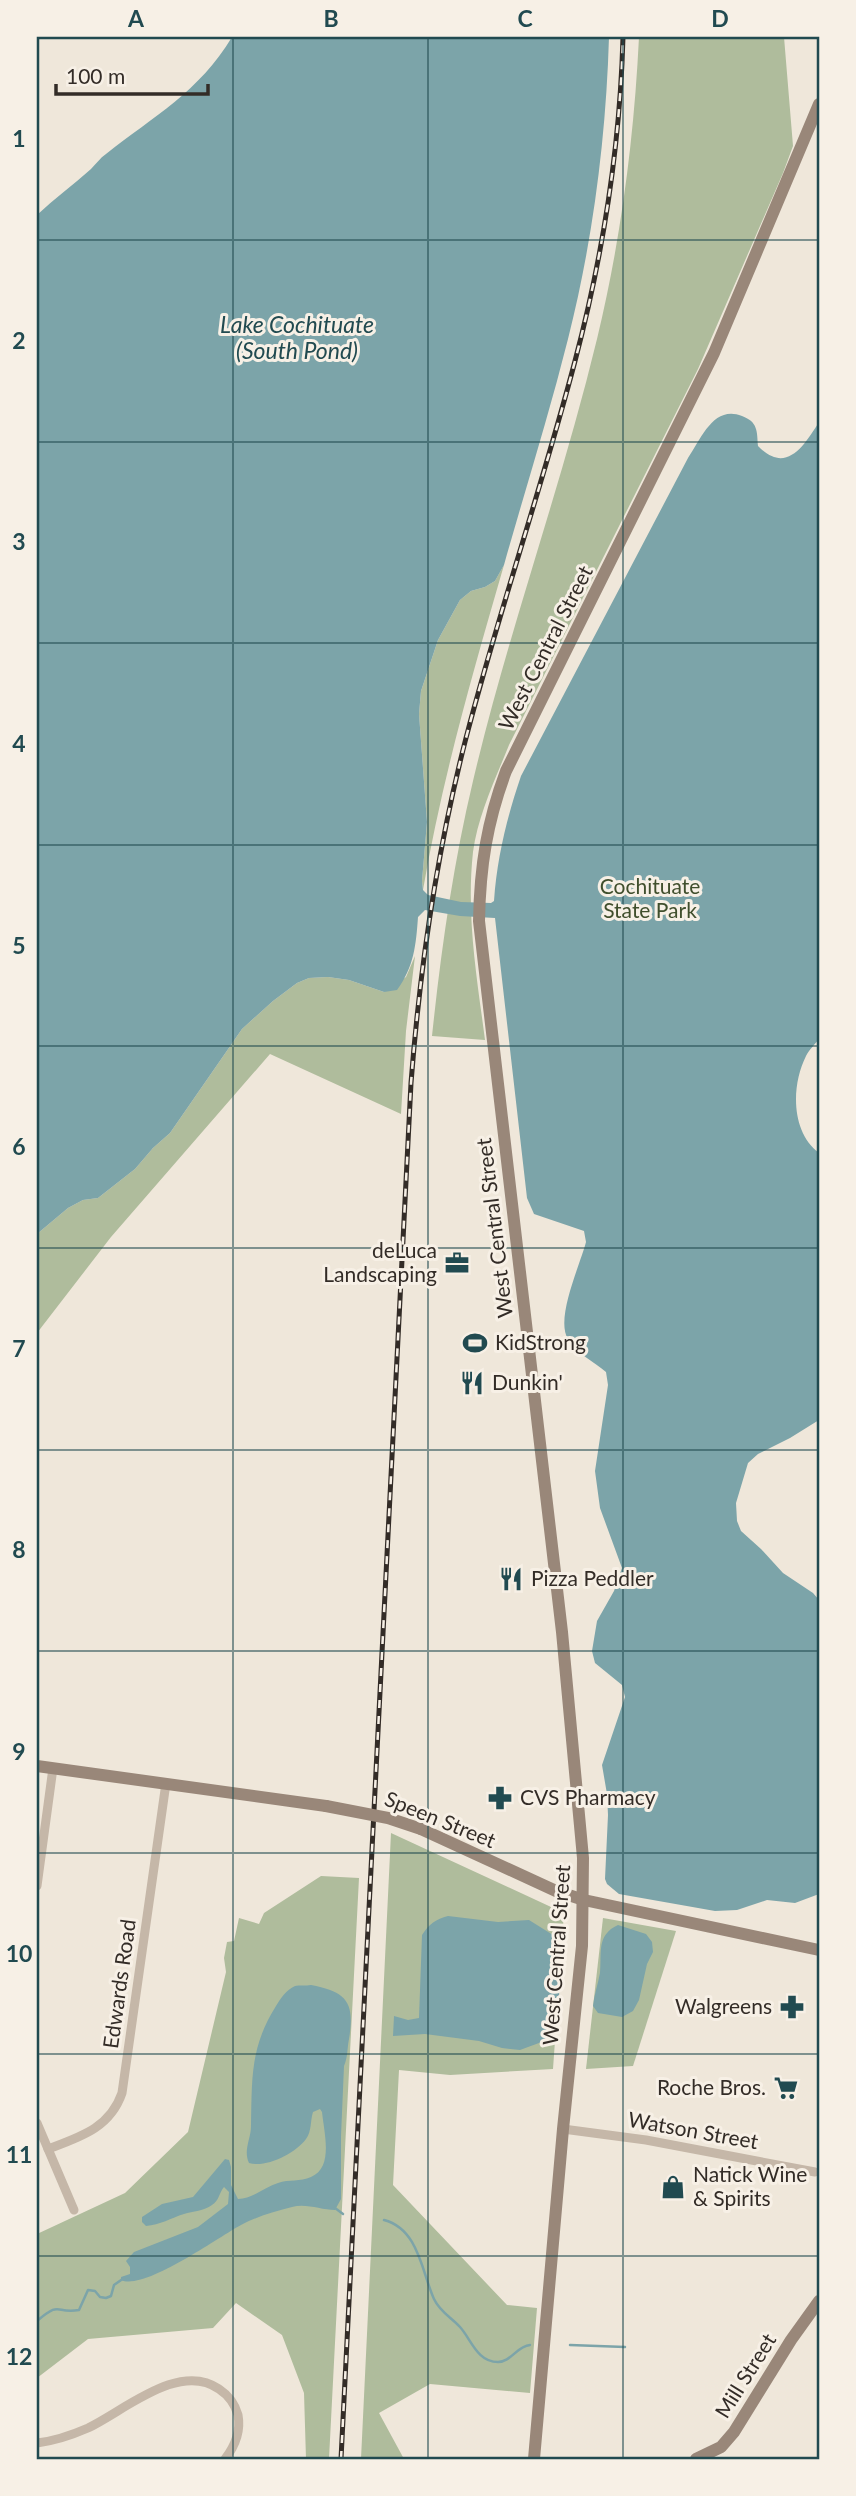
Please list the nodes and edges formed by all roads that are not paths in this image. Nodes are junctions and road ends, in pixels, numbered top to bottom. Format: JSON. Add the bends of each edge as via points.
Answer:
{"nodes":[{"id":1,"x":819,"y":104,"type":"edge"},
{"id":2,"x":37,"y":1766,"type":"edge"},
{"id":3,"x":53,"y":1768,"type":"junction"},
{"id":4,"x":166,"y":1783,"type":"junction"},
{"id":5,"x":37,"y":1886,"type":"edge"},
{"id":6,"x":584,"y":1900,"type":"junction"},
{"id":7,"x":819,"y":1950,"type":"edge"},
{"id":8,"x":37,"y":2123,"type":"edge"},
{"id":9,"x":563,"y":2129,"type":"junction"},
{"id":10,"x":48,"y":2149,"type":"junction"},
{"id":11,"x":816,"y":2172,"type":"dead end"},
{"id":12,"x":74,"y":2210,"type":"dead end"},
{"id":13,"x":819,"y":2301,"type":"edge"},
{"id":14,"x":37,"y":2443,"type":"edge"},
{"id":15,"x":705,"y":2458,"type":"edge"},
{"id":16,"x":225,"y":2459,"type":"edge"},
{"id":17,"x":534,"y":2459,"type":"edge"}],
"edges":[{"from":1,"to":6,"type":"main road","name":"West Central Street","via":[[704,373],[506,771],[481,867],[479,921],[563,1645]]},
{"from":2,"to":3,"type":"main road","name":"Speen Street"},
{"from":3,"to":4,"type":"main road","name":"Speen Street"},
{"from":3,"to":5,"type":"street"},
{"from":4,"to":6,"type":"main road","name":"Speen Street","bridge":true,"via":[[387,1818]]},
{"from":4,"to":10,"type":"street","name":"Edwards Road","via":[[122,2093],[100,2125]]},
{"from":6,"to":7,"type":"main road","name":"Speen Street"},
{"from":6,"to":9,"type":"main road","name":"West Central Street"},
{"from":8,"to":10,"type":"street"},
{"from":9,"to":11,"type":"street","name":"Watson Street"},
{"from":9,"to":17,"type":"main road","name":"West Central Street"},
{"from":10,"to":12,"type":"street"},
{"from":13,"to":15,"type":"main road","name":"Mill Street","via":[[734,2432]]},
{"from":14,"to":16,"type":"street","via":[[90,2427],[170,2384],[193,2381],[216,2387],[237,2411],[236,2442]]}]}
